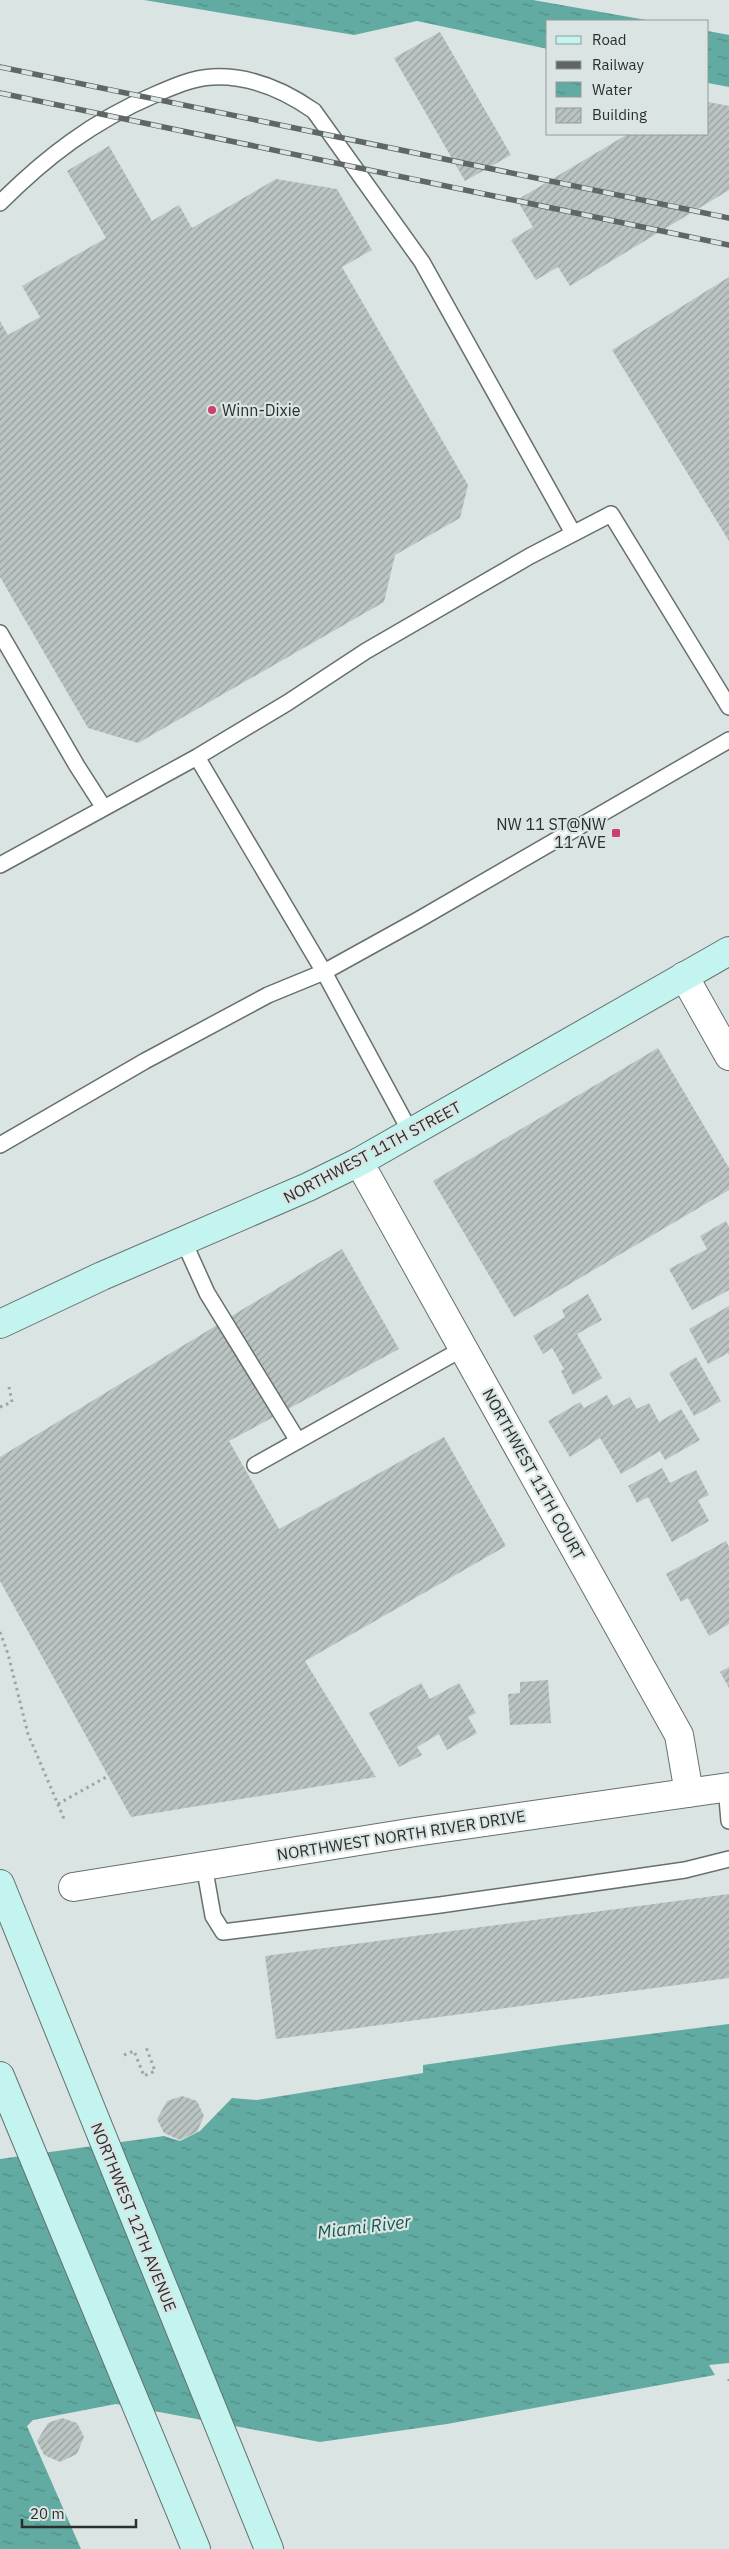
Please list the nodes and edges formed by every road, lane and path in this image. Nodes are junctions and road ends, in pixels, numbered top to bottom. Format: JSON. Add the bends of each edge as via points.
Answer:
{"nodes":[{"id":1,"x":0,"y":203,"type":"edge"},
{"id":2,"x":573,"y":533,"type":"junction"},
{"id":3,"x":0,"y":633,"type":"edge"},
{"id":4,"x":729,"y":707,"type":"edge"},
{"id":5,"x":729,"y":740,"type":"edge"},
{"id":6,"x":197,"y":757,"type":"junction"},
{"id":7,"x":104,"y":808,"type":"junction"},
{"id":8,"x":0,"y":865,"type":"edge"},
{"id":9,"x":729,"y":951,"type":"edge"},
{"id":10,"x":324,"y":972,"type":"junction"},
{"id":11,"x":684,"y":976,"type":"junction"},
{"id":12,"x":729,"y":1056,"type":"edge"},
{"id":13,"x":411,"y":1133,"type":"junction"},
{"id":14,"x":0,"y":1145,"type":"edge"},
{"id":15,"x":359,"y":1162,"type":"junction"},
{"id":16,"x":184,"y":1242,"type":"junction"},
{"id":17,"x":0,"y":1324,"type":"edge"},
{"id":18,"x":464,"y":1348,"type":"junction"},
{"id":19,"x":9,"y":1387,"type":"dead end"},
{"id":20,"x":0,"y":1407,"type":"edge"},
{"id":21,"x":298,"y":1441,"type":"junction"},
{"id":22,"x":255,"y":1465,"type":"dead end"},
{"id":23,"x":0,"y":1632,"type":"edge"},
{"id":24,"x":108,"y":1776,"type":"dead end"},
{"id":25,"x":727,"y":1787,"type":"edge"},
{"id":26,"x":689,"y":1793,"type":"junction"},
{"id":27,"x":58,"y":1804,"type":"junction"},
{"id":28,"x":65,"y":1821,"type":"dead end"},
{"id":29,"x":729,"y":1822,"type":"edge"},
{"id":30,"x":729,"y":1860,"type":"edge"},
{"id":31,"x":204,"y":1865,"type":"junction"},
{"id":32,"x":0,"y":1884,"type":"edge"},
{"id":33,"x":73,"y":1886,"type":"dead end"},
{"id":34,"x":146,"y":2047,"type":"dead end"},
{"id":35,"x":124,"y":2055,"type":"dead end"},
{"id":36,"x":0,"y":2076,"type":"edge"},
{"id":37,"x":196,"y":2549,"type":"edge"},
{"id":38,"x":269,"y":2549,"type":"edge"}],
"edges":[{"from":1,"to":2,"type":"lane","via":[[71,140],[125,107],[177,84],[211,76],[241,78],[294,96],[314,111],[422,262]]},
{"from":2,"to":4,"type":"lane","via":[[610,514]]},
{"from":2,"to":6,"type":"lane","via":[[366,651]]},
{"from":3,"to":7,"type":"lane"},
{"from":5,"to":10,"type":"lane"},
{"from":6,"to":7,"type":"lane"},
{"from":6,"to":10,"type":"lane"},
{"from":7,"to":8,"type":"lane"},
{"from":9,"to":11,"type":"main road","name":"NORTHWEST 11TH STREET"},
{"from":10,"to":13,"type":"lane"},
{"from":10,"to":14,"type":"lane","via":[[268,994]]},
{"from":11,"to":12,"type":"street"},
{"from":11,"to":13,"type":"main road","name":"NORTHWEST 11TH STREET"},
{"from":13,"to":15,"type":"main road","name":"NORTHWEST 11TH STREET"},
{"from":15,"to":16,"type":"main road","name":"NORTHWEST 11TH STREET"},
{"from":15,"to":18,"type":"street","name":"NORTHWEST 11TH COURT"},
{"from":16,"to":17,"type":"main road","name":"NORTHWEST 11TH STREET"},
{"from":16,"to":21,"type":"lane","via":[[207,1293]]},
{"from":18,"to":21,"type":"lane"},
{"from":18,"to":26,"type":"street","name":"NORTHWEST 11TH COURT","via":[[679,1735]]},
{"from":19,"to":20,"type":"path","via":[[12,1402]]},
{"from":21,"to":22,"type":"lane"},
{"from":23,"to":27,"type":"path","via":[[28,1734]]},
{"from":24,"to":27,"type":"path"},
{"from":25,"to":26,"type":"street","name":"NORTHWEST NORTH RIVER DRIVE"},
{"from":25,"to":29,"type":"lane"},
{"from":26,"to":31,"type":"street","name":"NORTHWEST NORTH RIVER DRIVE"},
{"from":27,"to":28,"type":"path"},
{"from":30,"to":31,"type":"lane","via":[[676,1871],[223,1932],[212,1916]]},
{"from":31,"to":33,"type":"street","name":"NORTHWEST NORTH RIVER DRIVE"},
{"from":32,"to":38,"type":"main road","name":"NORTHWEST 12TH AVENUE"},
{"from":34,"to":35,"type":"path","via":[[155,2071],[144,2076],[134,2051]]},
{"from":36,"to":37,"type":"main road"}]}
